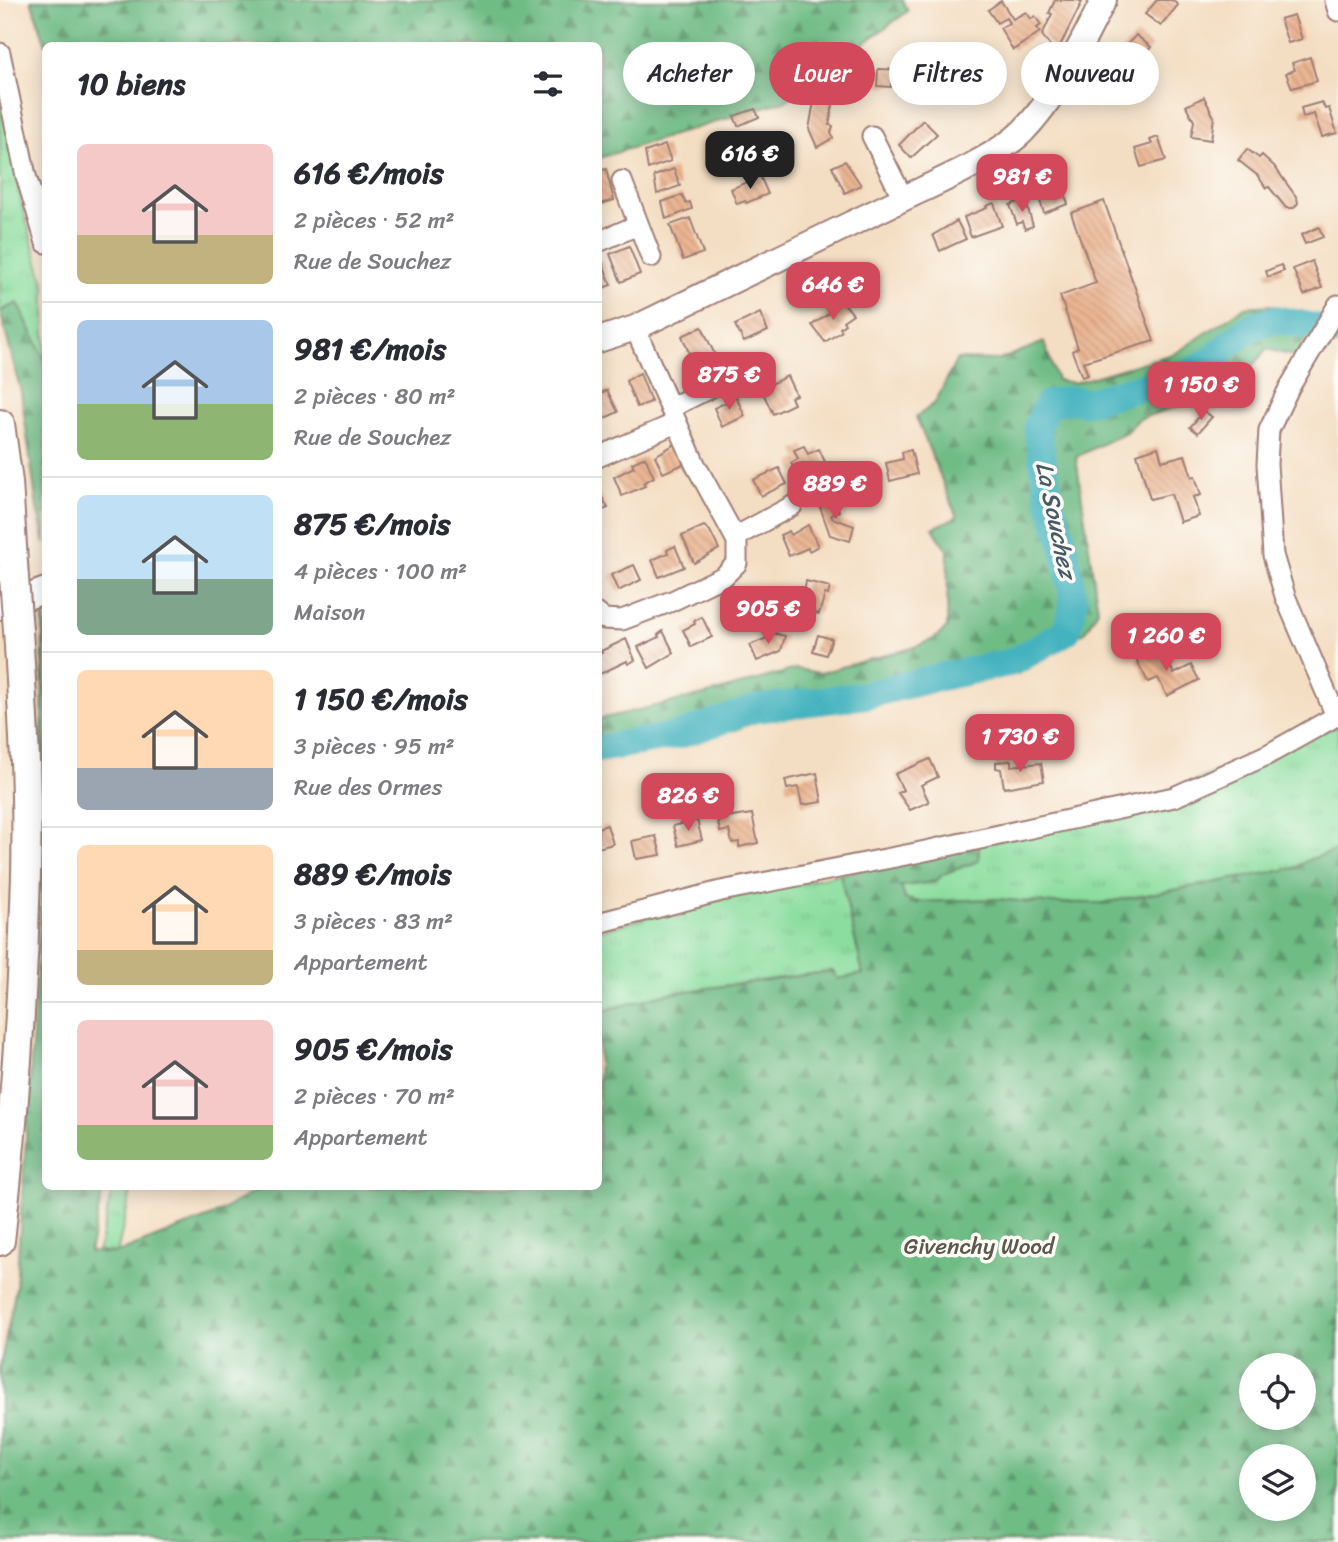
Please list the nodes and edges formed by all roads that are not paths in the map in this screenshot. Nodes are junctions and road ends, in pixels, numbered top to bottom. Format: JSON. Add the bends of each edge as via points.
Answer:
{"nodes":[{"id":1,"x":1104,"y":0,"type":"edge"},
{"id":2,"x":1335,"y":0,"type":"edge"},
{"id":3,"x":1338,"y":11,"type":"edge"},
{"id":4,"x":0,"y":53,"type":"edge"},
{"id":5,"x":872,"y":136,"type":"dead end"},
{"id":6,"x":622,"y":180,"type":"dead end"},
{"id":7,"x":903,"y":198,"type":"junction"},
{"id":8,"x":638,"y":225,"type":"junction"},
{"id":9,"x":42,"y":230,"type":"edge"},
{"id":10,"x":602,"y":240,"type":"edge"},
{"id":11,"x":651,"y":257,"type":"dead end"},
{"id":12,"x":1334,"y":312,"type":"edge"},
{"id":13,"x":635,"y":328,"type":"junction"},
{"id":14,"x":602,"y":339,"type":"edge"},
{"id":15,"x":602,"y":350,"type":"edge"},
{"id":16,"x":736,"y":374,"type":"dead end"},
{"id":17,"x":673,"y":415,"type":"junction"},
{"id":18,"x":0,"y":424,"type":"edge"},
{"id":19,"x":602,"y":455,"type":"edge"},
{"id":20,"x":792,"y":506,"type":"dead end"},
{"id":21,"x":734,"y":537,"type":"junction"},
{"id":22,"x":42,"y":591,"type":"edge"},
{"id":23,"x":0,"y":607,"type":"edge"},
{"id":24,"x":602,"y":618,"type":"edge"},
{"id":25,"x":1337,"y":716,"type":"edge"},
{"id":26,"x":602,"y":922,"type":"edge"},
{"id":27,"x":0,"y":1241,"type":"edge"}],
"edges":[{"from":1,"to":7,"type":"main road","via":[[1062,78],[1021,133]]},
{"from":2,"to":3,"type":"street"},
{"from":4,"to":9,"type":"street"},
{"from":5,"to":7,"type":"street"},
{"from":6,"to":8,"type":"street"},
{"from":7,"to":13,"type":"main road"},
{"from":8,"to":10,"type":"street"},
{"from":8,"to":11,"type":"street"},
{"from":12,"to":25,"type":"street","via":[[1269,430],[1267,464],[1276,566]]},
{"from":13,"to":14,"type":"main road"},
{"from":13,"to":15,"type":"main road"},
{"from":13,"to":17,"type":"street"},
{"from":16,"to":17,"type":"street"},
{"from":17,"to":19,"type":"street"},
{"from":17,"to":21,"type":"street"},
{"from":18,"to":27,"type":"highway","bridge":true,"via":[[24,731],[26,873],[15,1092]]},
{"from":20,"to":21,"type":"street"},
{"from":21,"to":24,"type":"street","via":[[737,563],[724,576],[622,620]]},
{"from":22,"to":23,"type":"main road"},
{"from":25,"to":26,"type":"street","via":[[1267,755],[1174,797],[721,891]]}]}
